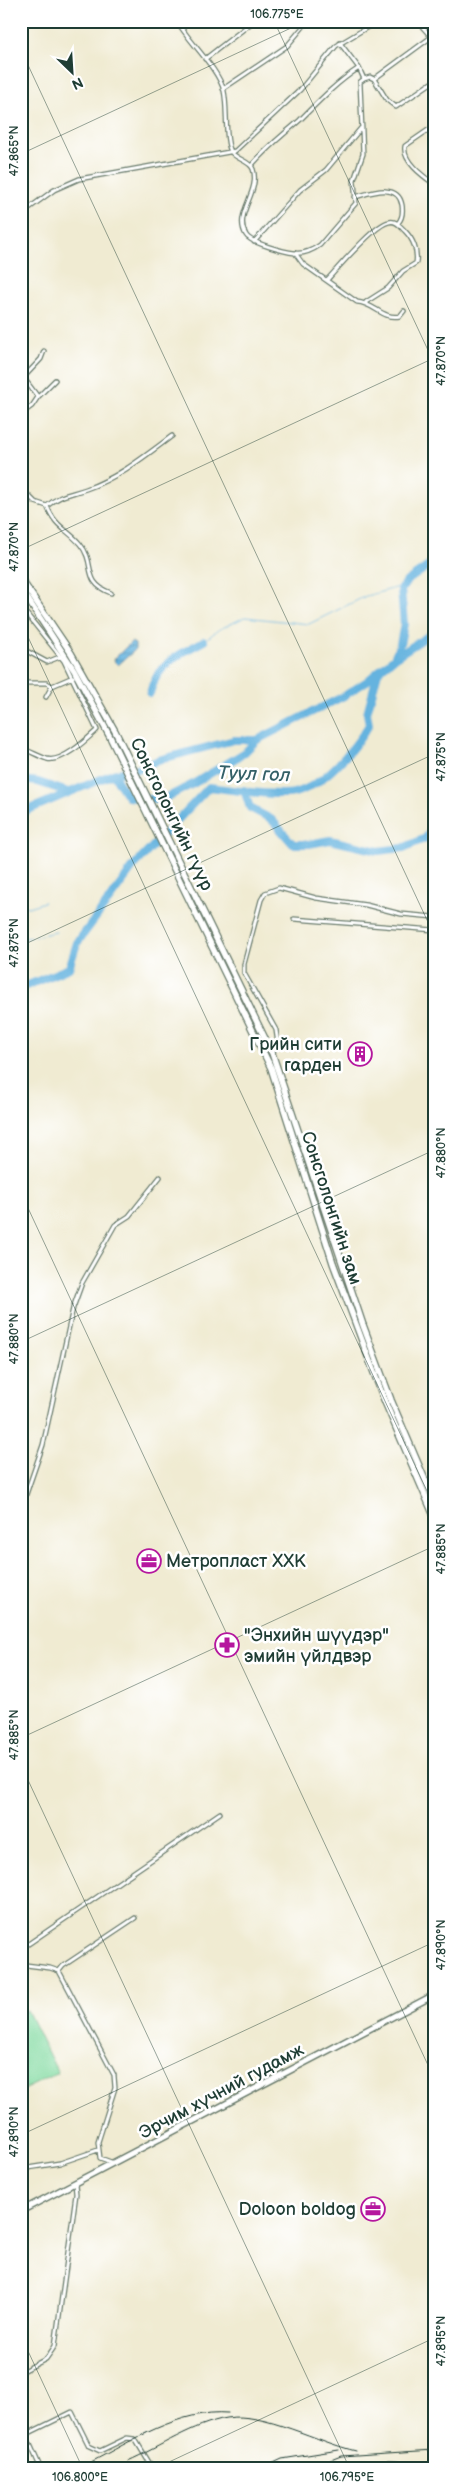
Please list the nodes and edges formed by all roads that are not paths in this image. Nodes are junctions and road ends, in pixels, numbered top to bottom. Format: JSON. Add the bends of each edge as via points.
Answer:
{"nodes":[{"id":1,"x":177,"y":21,"type":"edge"},
{"id":2,"x":254,"y":21,"type":"edge"},
{"id":3,"x":308,"y":21,"type":"edge"},
{"id":4,"x":378,"y":21,"type":"edge"},
{"id":5,"x":417,"y":21,"type":"edge"},
{"id":6,"x":432,"y":36,"type":"edge"},
{"id":7,"x":434,"y":40,"type":"edge"},
{"id":8,"x":340,"y":43,"type":"junction"},
{"id":9,"x":205,"y":58,"type":"junction"},
{"id":10,"x":358,"y":68,"type":"junction"},
{"id":11,"x":364,"y":79,"type":"junction"},
{"id":12,"x":374,"y":80,"type":"junction"},
{"id":13,"x":434,"y":81,"type":"edge"},
{"id":14,"x":223,"y":89,"type":"junction"},
{"id":15,"x":434,"y":126,"type":"edge"},
{"id":16,"x":361,"y":128,"type":"junction"},
{"id":17,"x":231,"y":153,"type":"junction"},
{"id":18,"x":251,"y":166,"type":"junction"},
{"id":19,"x":434,"y":184,"type":"edge"},
{"id":20,"x":355,"y":197,"type":"junction"},
{"id":21,"x":21,"y":214,"type":"edge"},
{"id":22,"x":398,"y":223,"type":"junction"},
{"id":23,"x":254,"y":242,"type":"junction"},
{"id":24,"x":295,"y":253,"type":"junction"},
{"id":25,"x":327,"y":280,"type":"junction"},
{"id":26,"x":366,"y":302,"type":"junction"},
{"id":27,"x":404,"y":311,"type":"dead end"},
{"id":28,"x":44,"y":351,"type":"dead end"},
{"id":29,"x":55,"y":380,"type":"dead end"},
{"id":30,"x":38,"y":397,"type":"junction"},
{"id":31,"x":21,"y":414,"type":"edge"},
{"id":32,"x":172,"y":436,"type":"dead end"},
{"id":33,"x":21,"y":488,"type":"edge"},
{"id":34,"x":47,"y":506,"type":"junction"},
{"id":35,"x":21,"y":579,"type":"edge"},
{"id":36,"x":21,"y":589,"type":"edge"},
{"id":37,"x":111,"y":593,"type":"dead end"},
{"id":38,"x":34,"y":606,"type":"junction"},
{"id":39,"x":21,"y":607,"type":"edge"},
{"id":40,"x":25,"y":611,"type":"junction"},
{"id":41,"x":21,"y":648,"type":"edge"},
{"id":42,"x":63,"y":655,"type":"junction"},
{"id":43,"x":73,"y":673,"type":"junction"},
{"id":44,"x":21,"y":683,"type":"edge"},
{"id":45,"x":52,"y":686,"type":"junction"},
{"id":46,"x":46,"y":697,"type":"dead end"},
{"id":47,"x":21,"y":748,"type":"edge"},
{"id":48,"x":198,"y":911,"type":"junction"},
{"id":49,"x":434,"y":916,"type":"edge"},
{"id":50,"x":294,"y":919,"type":"dead end"},
{"id":51,"x":434,"y":930,"type":"edge"},
{"id":52,"x":272,"y":1053,"type":"junction"},
{"id":53,"x":160,"y":1177,"type":"dead end"},
{"id":54,"x":434,"y":1501,"type":"edge"},
{"id":55,"x":21,"y":1509,"type":"edge"},
{"id":56,"x":434,"y":1516,"type":"edge"},
{"id":57,"x":220,"y":1813,"type":"dead end"},
{"id":58,"x":135,"y":1918,"type":"dead end"},
{"id":59,"x":21,"y":1950,"type":"edge"},
{"id":60,"x":21,"y":1960,"type":"edge"},
{"id":61,"x":26,"y":1965,"type":"junction"},
{"id":62,"x":21,"y":1968,"type":"edge"},
{"id":63,"x":59,"y":1971,"type":"junction"},
{"id":64,"x":434,"y":1995,"type":"edge"},
{"id":65,"x":98,"y":2150,"type":"junction"},
{"id":66,"x":114,"y":2162,"type":"junction"},
{"id":67,"x":21,"y":2169,"type":"edge"},
{"id":68,"x":75,"y":2183,"type":"junction"},
{"id":69,"x":21,"y":2211,"type":"edge"},
{"id":70,"x":21,"y":2372,"type":"edge"},
{"id":71,"x":26,"y":2435,"type":"junction"},
{"id":72,"x":21,"y":2437,"type":"edge"},
{"id":73,"x":41,"y":2469,"type":"edge"},
{"id":74,"x":153,"y":2469,"type":"edge"}],
"edges":[{"from":1,"to":9,"type":"street"},
{"from":2,"to":9,"type":"street"},
{"from":3,"to":14,"type":"street","via":[[287,46]]},
{"from":4,"to":8,"type":"street"},
{"from":5,"to":6,"type":"street"},
{"from":6,"to":7,"type":"street"},
{"from":6,"to":12,"type":"street"},
{"from":8,"to":10,"type":"street"},
{"from":8,"to":17,"type":"street","via":[[282,108]]},
{"from":9,"to":14,"type":"street"},
{"from":10,"to":11,"type":"street"},
{"from":10,"to":18,"type":"street","via":[[335,84]]},
{"from":11,"to":12,"type":"street"},
{"from":11,"to":16,"type":"street","via":[[360,82]]},
{"from":12,"to":13,"type":"street","via":[[396,107]]},
{"from":14,"to":17,"type":"street","via":[[228,129],[226,140]]},
{"from":15,"to":19,"type":"street","via":[[404,150],[412,164]]},
{"from":16,"to":20,"type":"street","via":[[363,154],[354,180]]},
{"from":16,"to":23,"type":"street","via":[[326,170],[300,190]]},
{"from":17,"to":18,"type":"street"},
{"from":17,"to":21,"type":"street","via":[[79,179],[54,190]]},
{"from":18,"to":23,"type":"street","via":[[254,184],[242,227]]},
{"from":20,"to":22,"type":"street","via":[[392,191],[402,207],[402,219]]},
{"from":20,"to":24,"type":"street","via":[[354,207],[320,245],[314,250]]},
{"from":22,"to":25,"type":"street","via":[[383,224]]},
{"from":22,"to":26,"type":"street","via":[[413,241],[416,262],[403,270],[388,288]]},
{"from":23,"to":24,"type":"street"},
{"from":24,"to":25,"type":"street","via":[[303,264]]},
{"from":25,"to":26,"type":"street","via":[[357,302]]},
{"from":26,"to":27,"type":"street","via":[[386,316],[400,316]]},
{"from":28,"to":30,"type":"street","via":[[25,376]]},
{"from":29,"to":30,"type":"street"},
{"from":30,"to":31,"type":"street"},
{"from":32,"to":34,"type":"street","via":[[132,466],[85,489],[67,493]]},
{"from":33,"to":34,"type":"street","via":[[35,502]]},
{"from":34,"to":37,"type":"street","via":[[53,520],[80,545],[90,563],[90,576],[95,585]]},
{"from":35,"to":48,"type":"main road","name":"Сонсголонгийн гүүр","via":[[71,653],[116,732]]},
{"from":36,"to":38,"type":"main road"},
{"from":38,"to":40,"type":"street"},
{"from":38,"to":42,"type":"main road"},
{"from":39,"to":40,"type":"street"},
{"from":40,"to":42,"type":"street"},
{"from":41,"to":42,"type":"street","via":[[47,662]]},
{"from":42,"to":43,"type":"main road"},
{"from":43,"to":45,"type":"street"},
{"from":43,"to":47,"type":"street","via":[[97,730],[56,759],[47,759]]},
{"from":43,"to":48,"type":"main road","name":"Сонсголонгийн гүүр","via":[[110,737]]},
{"from":44,"to":45,"type":"street","via":[[47,683]]},
{"from":45,"to":46,"type":"street"},
{"from":48,"to":52,"type":"main road","name":"Сонсголонгийн зам"},
{"from":48,"to":56,"type":"main road","name":"Сонсголонгийн зам","via":[[270,1068],[333,1264],[385,1402]]},
{"from":49,"to":52,"type":"street","via":[[400,914],[316,898],[286,888],[265,894],[253,927],[244,973],[276,1030],[278,1044]]},
{"from":50,"to":51,"type":"street"},
{"from":52,"to":54,"type":"main road","name":"Сонсголонгийн зам","via":[[363,1325]]},
{"from":53,"to":55,"type":"street","via":[[129,1216],[115,1225],[106,1237],[82,1283],[66,1336],[43,1445]]},
{"from":57,"to":59,"type":"street"},
{"from":58,"to":63,"type":"street"},
{"from":60,"to":61,"type":"street"},
{"from":61,"to":62,"type":"street"},
{"from":61,"to":63,"type":"street"},
{"from":63,"to":65,"type":"street","via":[[114,2076],[116,2088]]},
{"from":64,"to":66,"type":"main road","name":"Эрчим хүчний гудамж"},
{"from":65,"to":66,"type":"street","via":[[102,2160]]},
{"from":65,"to":67,"type":"street","via":[[60,2162]]},
{"from":66,"to":68,"type":"main road","name":"Эрчим хүчний гудамж"},
{"from":68,"to":69,"type":"main road","name":"Эрчим хүчний гудамж"},
{"from":68,"to":70,"type":"street","via":[[55,2346],[46,2359]]},
{"from":71,"to":72,"type":"street"},
{"from":71,"to":73,"type":"street"},
{"from":71,"to":74,"type":"street","via":[[72,2412],[89,2446],[100,2451],[127,2438],[135,2439]]}]}
